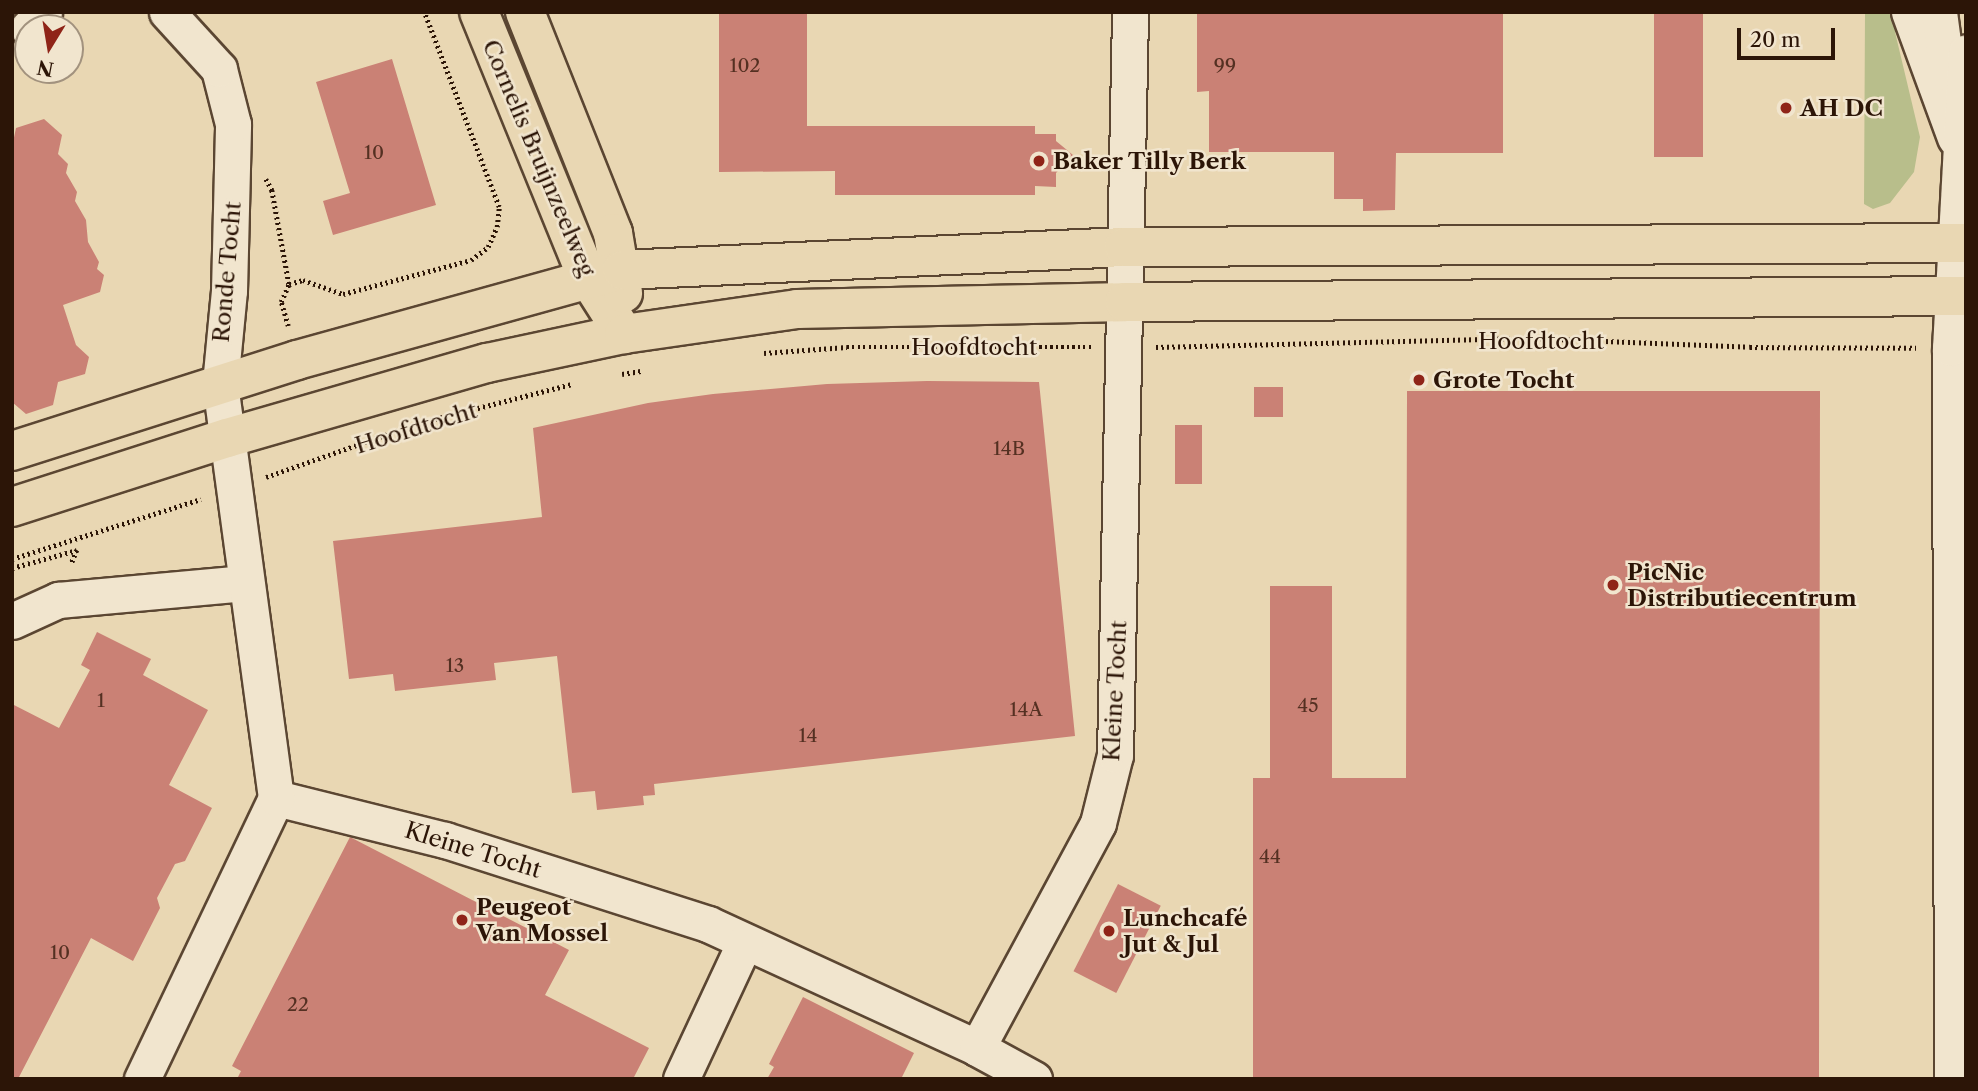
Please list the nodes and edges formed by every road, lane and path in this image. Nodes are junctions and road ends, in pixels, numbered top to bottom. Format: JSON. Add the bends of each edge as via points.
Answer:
{"nodes":[{"id":1,"x":167,"y":12,"type":"edge"},
{"id":2,"x":424,"y":12,"type":"edge"},
{"id":3,"x":479,"y":12,"type":"edge"},
{"id":4,"x":525,"y":12,"type":"edge"},
{"id":5,"x":1130,"y":12,"type":"edge"},
{"id":6,"x":1909,"y":12,"type":"edge"},
{"id":7,"x":1938,"y":12,"type":"edge"},
{"id":8,"x":1966,"y":52,"type":"edge"},
{"id":9,"x":1964,"y":139,"type":"edge"},
{"id":10,"x":235,"y":160,"type":"junction"},
{"id":11,"x":1959,"y":243,"type":"edge"},
{"id":12,"x":1124,"y":247,"type":"junction"},
{"id":13,"x":605,"y":273,"type":"junction"},
{"id":14,"x":289,"y":284,"type":"junction"},
{"id":15,"x":1959,"y":296,"type":"edge"},
{"id":16,"x":1125,"y":302,"type":"junction"},
{"id":17,"x":624,"y":334,"type":"junction"},
{"id":18,"x":1125,"y":347,"type":"junction"},
{"id":19,"x":1950,"y":348,"type":"junction"},
{"id":20,"x":756,"y":353,"type":"dead end"},
{"id":21,"x":297,"y":360,"type":"junction"},
{"id":22,"x":650,"y":369,"type":"dead end"},
{"id":23,"x":610,"y":376,"type":"dead end"},
{"id":24,"x":584,"y":382,"type":"dead end"},
{"id":25,"x":219,"y":384,"type":"junction"},
{"id":26,"x":316,"y":412,"type":"junction"},
{"id":27,"x":227,"y":438,"type":"junction"},
{"id":28,"x":12,"y":451,"type":"edge"},
{"id":29,"x":330,"y":455,"type":"junction"},
{"id":30,"x":236,"y":487,"type":"junction"},
{"id":31,"x":12,"y":507,"type":"edge"},
{"id":32,"x":12,"y":559,"type":"edge"},
{"id":33,"x":245,"y":583,"type":"junction"},
{"id":34,"x":12,"y":621,"type":"edge"},
{"id":35,"x":276,"y":798,"type":"junction"},
{"id":36,"x":745,"y":942,"type":"junction"},
{"id":37,"x":977,"y":1048,"type":"junction"},
{"id":38,"x":142,"y":1079,"type":"edge"},
{"id":39,"x":681,"y":1079,"type":"edge"},
{"id":40,"x":1034,"y":1079,"type":"edge"},
{"id":41,"x":1952,"y":1079,"type":"edge"}],
"edges":[{"from":1,"to":10,"type":"street","name":"Ronde Tocht","via":[[219,69],[233,124]]},
{"from":2,"to":14,"type":"path","via":[[499,207],[488,247],[471,260],[343,294],[303,280]]},
{"from":3,"to":13,"type":"main road","name":"Cornelis Bruijnzeelweg"},
{"from":4,"to":13,"type":"main road","name":"Cornelis Bruijnzeelweg","via":[[613,233]]},
{"from":5,"to":12,"type":"street"},
{"from":6,"to":9,"type":"street"},
{"from":7,"to":9,"type":"street"},
{"from":8,"to":9,"type":"street"},
{"from":9,"to":11,"type":"street"},
{"from":10,"to":14,"type":"path","name":"Ronde Tocht","via":[[266,179],[272,190]]},
{"from":10,"to":25,"type":"street","name":"Ronde Tocht"},
{"from":11,"to":12,"type":"main road"},
{"from":11,"to":15,"type":"street"},
{"from":12,"to":13,"type":"main road"},
{"from":12,"to":16,"type":"street","name":"Kleine Tocht"},
{"from":13,"to":17,"type":"main road","name":"Cornelis Bruijnzeelweg"},
{"from":13,"to":21,"type":"main road"},
{"from":14,"to":21,"type":"path","via":[[281,302]]},
{"from":15,"to":16,"type":"main road","name":"Hoofdtocht"},
{"from":15,"to":19,"type":"street"},
{"from":16,"to":17,"type":"main road","name":"Hoofdtocht","via":[[797,309]]},
{"from":16,"to":18,"type":"street","name":"Kleine Tocht"},
{"from":17,"to":26,"type":"main road","name":"Hoofdtocht","via":[[487,363]]},
{"from":18,"to":19,"type":"path","name":"Hoofdtocht","via":[[1386,345],[1529,338],[1750,347]]},
{"from":18,"to":20,"type":"path","name":"Hoofdtocht","via":[[847,347]]},
{"from":18,"to":37,"type":"street","name":"Kleine Tocht","via":[[1115,755],[1098,823]]},
{"from":19,"to":41,"type":"street"},
{"from":21,"to":25,"type":"main road"},
{"from":22,"to":23,"type":"path"},
{"from":24,"to":29,"type":"path","name":"Hoofdtocht","via":[[419,423]]},
{"from":25,"to":27,"type":"street","name":"Ronde Tocht"},
{"from":25,"to":28,"type":"main road"},
{"from":26,"to":27,"type":"main road","name":"Hoofdtocht"},
{"from":26,"to":29,"type":"path"},
{"from":27,"to":30,"type":"street"},
{"from":27,"to":31,"type":"main road","name":"Hoofdtocht"},
{"from":29,"to":30,"type":"path","name":"Hoofdtocht"},
{"from":30,"to":32,"type":"path","name":"Hoofdtocht"},
{"from":30,"to":33,"type":"street"},
{"from":33,"to":34,"type":"street","via":[[58,600]]},
{"from":33,"to":35,"type":"street"},
{"from":35,"to":36,"type":"street","name":"Kleine Tocht","via":[[445,839],[708,924]]},
{"from":35,"to":38,"type":"street"},
{"from":36,"to":37,"type":"street","name":"Kleine Tocht"},
{"from":36,"to":39,"type":"street"},
{"from":37,"to":40,"type":"street","name":"Kleine Tocht"}]}
